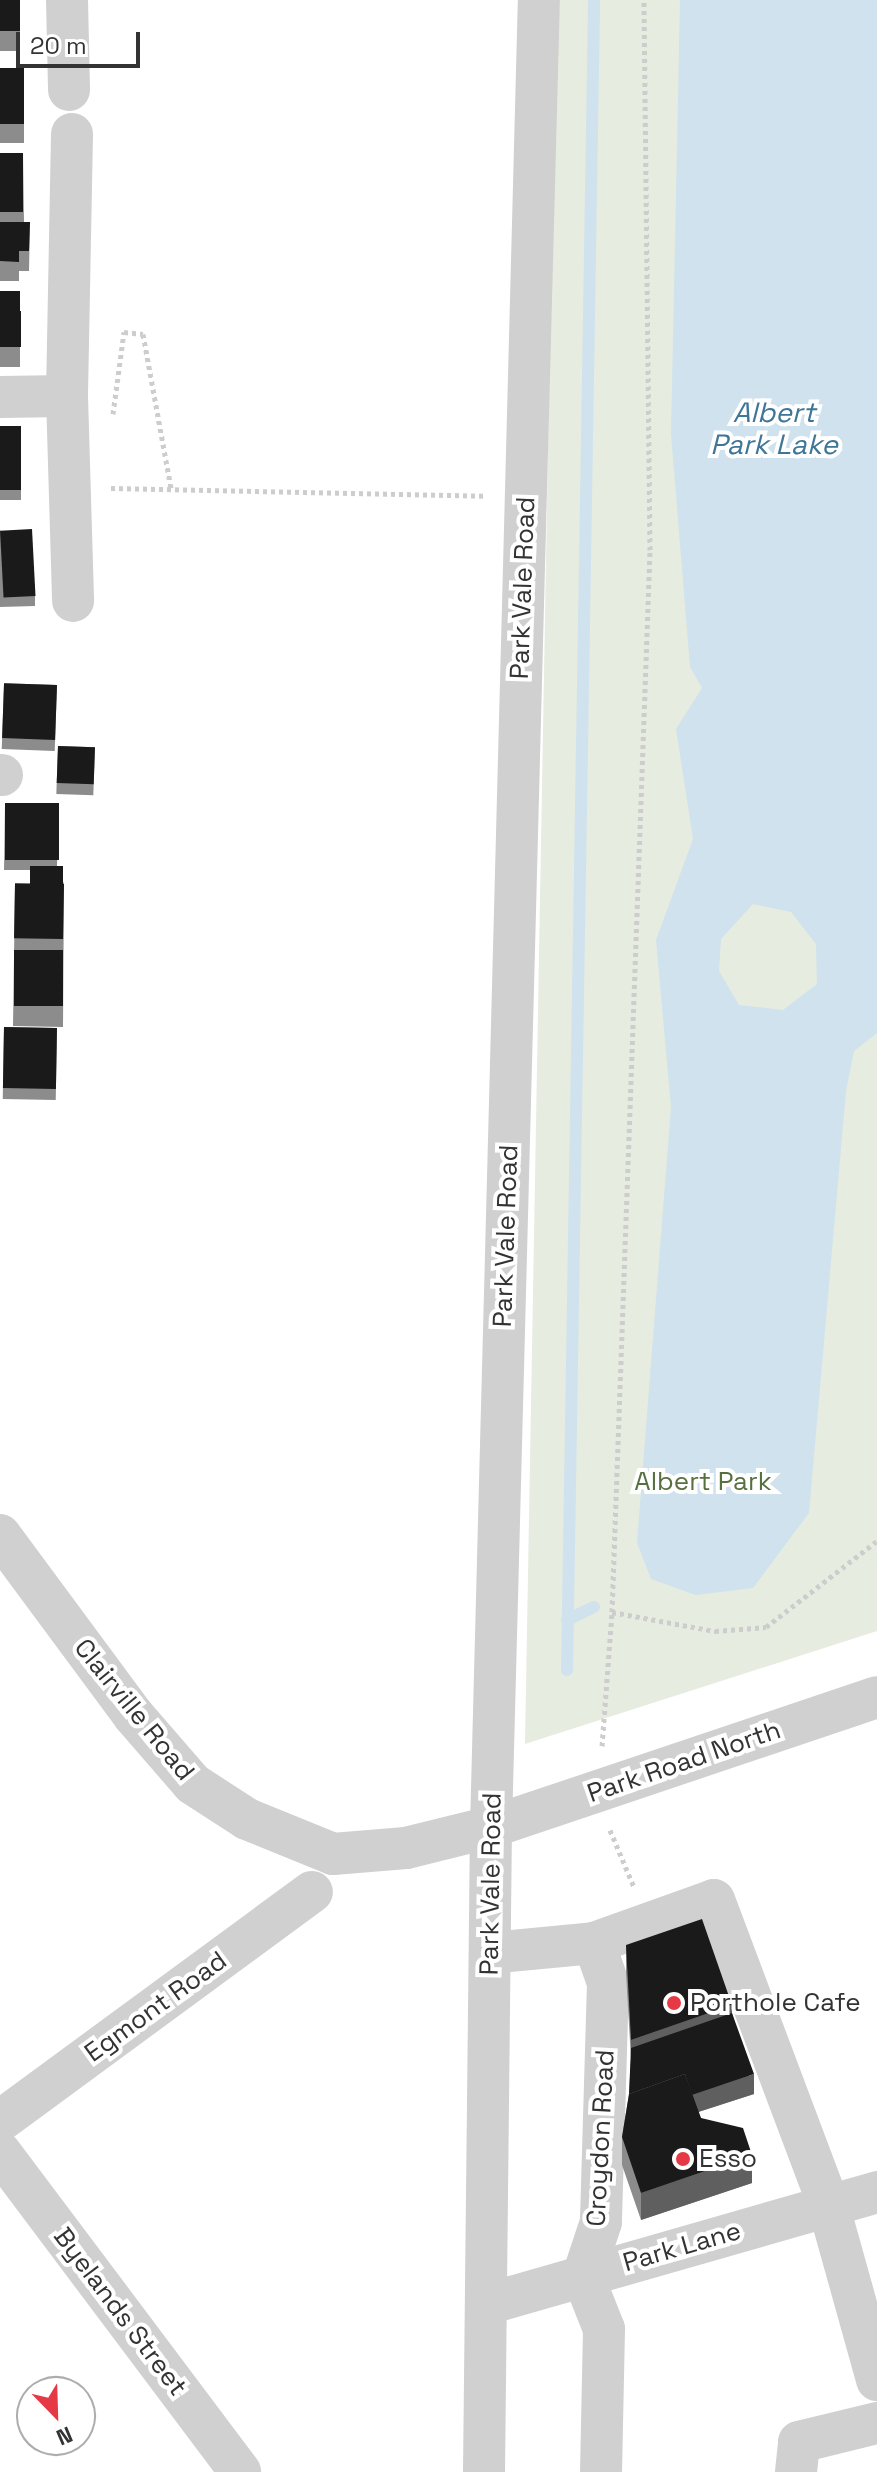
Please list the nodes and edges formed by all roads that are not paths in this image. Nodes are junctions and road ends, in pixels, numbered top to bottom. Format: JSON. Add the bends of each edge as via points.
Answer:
{"nodes":[{"id":1,"x":67,"y":0,"type":"edge"},
{"id":2,"x":539,"y":0,"type":"edge"},
{"id":3,"x":69,"y":90,"type":"dead end"},
{"id":4,"x":72,"y":134,"type":"dead end"},
{"id":5,"x":67,"y":396,"type":"junction"},
{"id":6,"x":0,"y":397,"type":"edge"},
{"id":7,"x":73,"y":601,"type":"dead end"},
{"id":8,"x":0,"y":1535,"type":"edge"},
{"id":9,"x":877,"y":1697,"type":"edge"},
{"id":10,"x":491,"y":1827,"type":"junction"},
{"id":11,"x":312,"y":1892,"type":"dead end"},
{"id":12,"x":594,"y":1943,"type":"junction"},
{"id":13,"x":490,"y":1953,"type":"junction"},
{"id":14,"x":0,"y":2121,"type":"edge"},
{"id":15,"x":0,"y":2152,"type":"edge"},
{"id":16,"x":877,"y":2192,"type":"edge"},
{"id":17,"x":828,"y":2204,"type":"junction"},
{"id":18,"x":583,"y":2276,"type":"junction"},
{"id":19,"x":487,"y":2304,"type":"junction"},
{"id":20,"x":877,"y":2380,"type":"edge"},
{"id":21,"x":877,"y":2423,"type":"edge"},
{"id":22,"x":240,"y":2472,"type":"edge"},
{"id":23,"x":484,"y":2472,"type":"edge"},
{"id":24,"x":601,"y":2472,"type":"edge"},
{"id":25,"x":796,"y":2472,"type":"edge"}],
"edges":[{"from":1,"to":3,"type":"street"},
{"from":2,"to":10,"type":"street","name":"Park Vale Road"},
{"from":4,"to":5,"type":"street"},
{"from":5,"to":6,"type":"street"},
{"from":5,"to":7,"type":"street"},
{"from":8,"to":10,"type":"street","name":"Clairville Road","via":[[134,1716],[193,1784],[247,1819],[333,1854],[406,1848]]},
{"from":9,"to":10,"type":"street","name":"Park Road North"},
{"from":10,"to":13,"type":"street","name":"Park Vale Road"},
{"from":11,"to":14,"type":"street","name":"Egmont Road"},
{"from":12,"to":13,"type":"street"},
{"from":12,"to":17,"type":"street","via":[[714,1900]]},
{"from":12,"to":18,"type":"street","name":"Croydon Road","via":[[608,1983],[601,2222]]},
{"from":13,"to":19,"type":"street","name":"Park Vale Road"},
{"from":15,"to":22,"type":"street","name":"Byelands Street"},
{"from":16,"to":17,"type":"street","name":"Park Lane"},
{"from":17,"to":18,"type":"street","name":"Park Lane"},
{"from":17,"to":20,"type":"street"},
{"from":18,"to":19,"type":"street","name":"Park Lane"},
{"from":18,"to":24,"type":"street","via":[[604,2329]]},
{"from":19,"to":23,"type":"street","name":"Park Vale Road"},
{"from":21,"to":25,"type":"street","via":[[799,2442]]}]}
